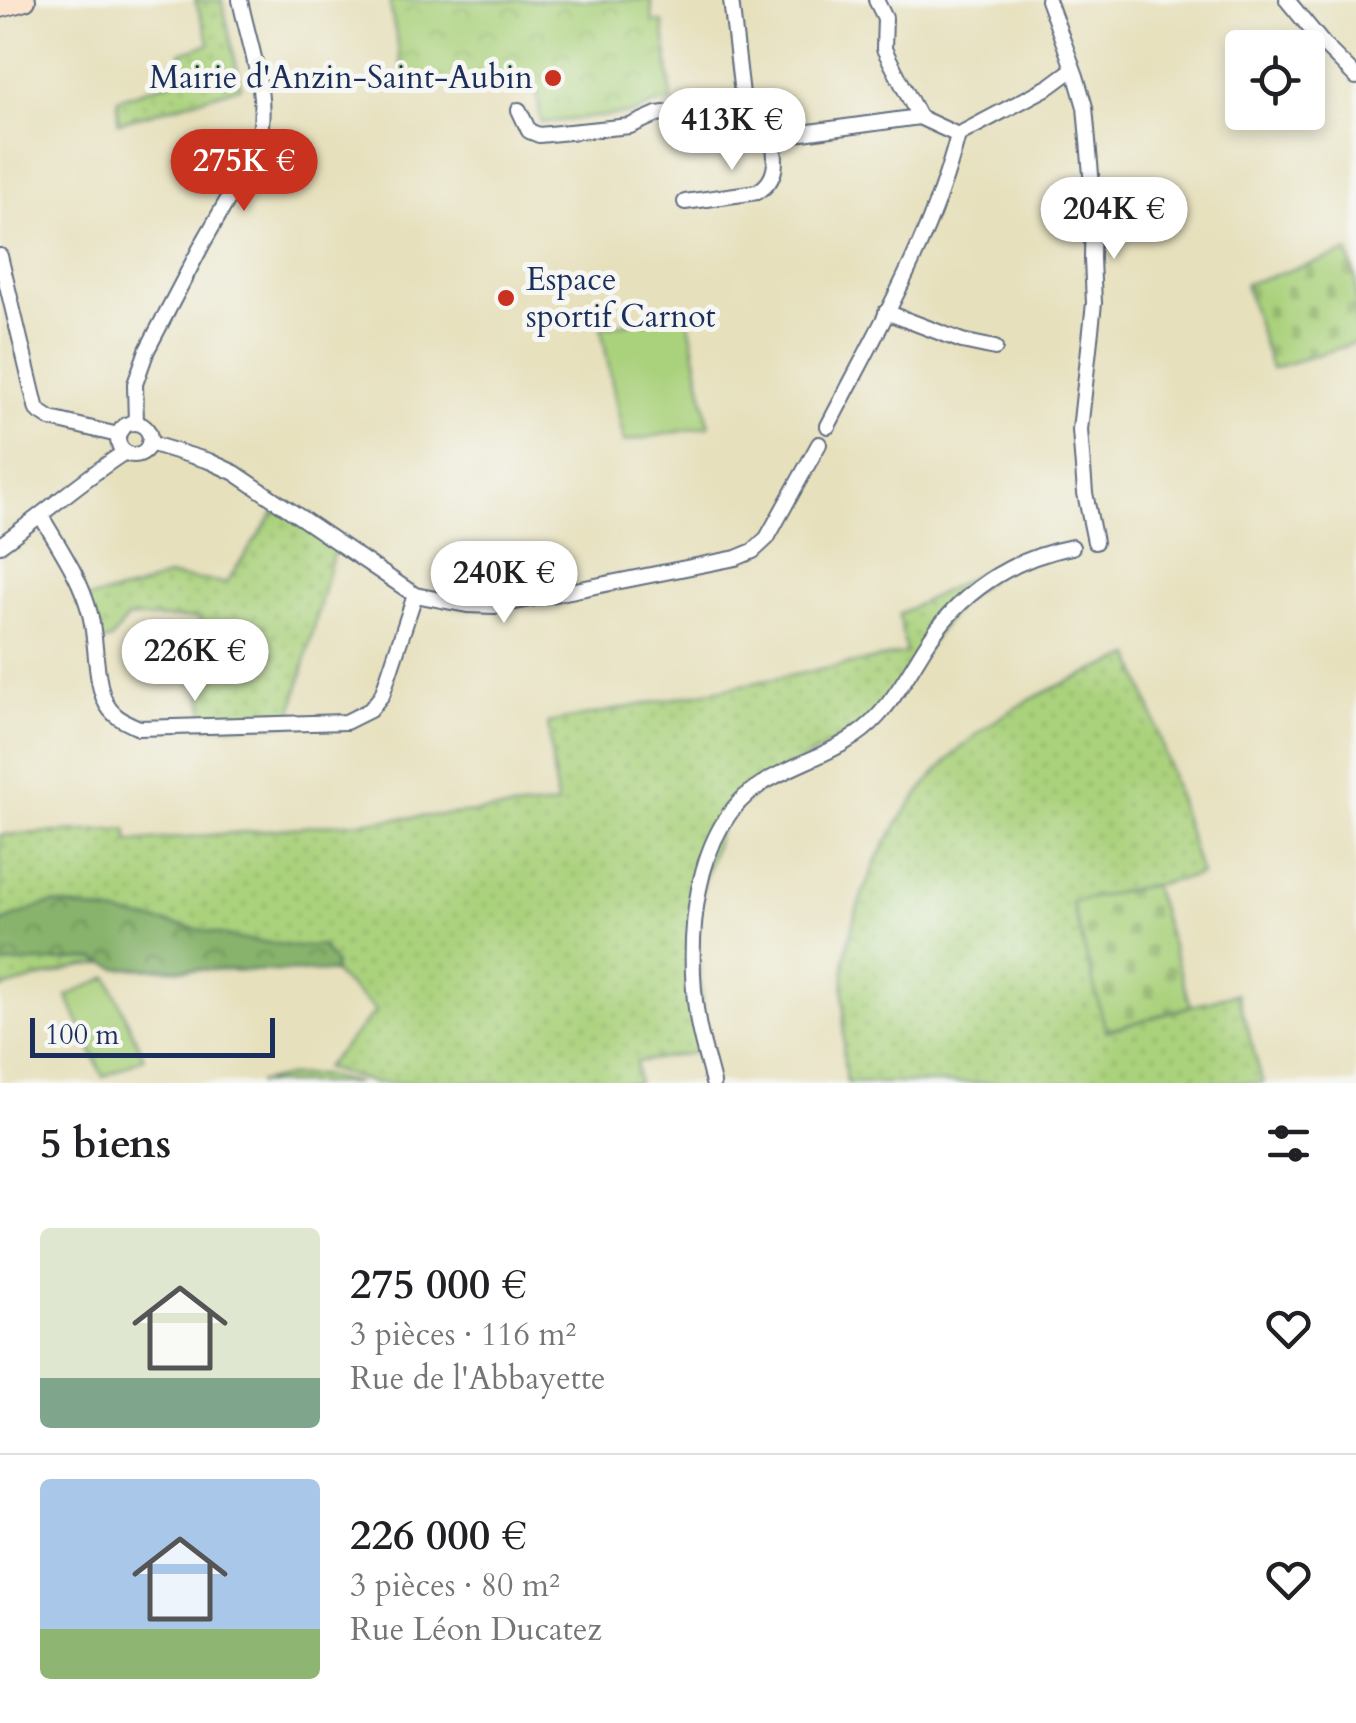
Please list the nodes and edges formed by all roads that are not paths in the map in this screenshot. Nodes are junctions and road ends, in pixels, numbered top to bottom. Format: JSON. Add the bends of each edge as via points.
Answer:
{"nodes":[{"id":1,"x":25,"y":0,"type":"edge"},
{"id":2,"x":240,"y":0,"type":"edge"},
{"id":3,"x":730,"y":0,"type":"edge"},
{"id":4,"x":876,"y":0,"type":"edge"},
{"id":5,"x":1048,"y":0,"type":"edge"},
{"id":6,"x":1286,"y":0,"type":"edge"},
{"id":7,"x":0,"y":7,"type":"edge"},
{"id":8,"x":1073,"y":69,"type":"junction"},
{"id":9,"x":1356,"y":77,"type":"edge"},
{"id":10,"x":743,"y":104,"type":"junction"},
{"id":11,"x":519,"y":110,"type":"dead end"},
{"id":12,"x":919,"y":117,"type":"junction"},
{"id":13,"x":958,"y":135,"type":"junction"},
{"id":14,"x":773,"y":138,"type":"junction"},
{"id":15,"x":685,"y":202,"type":"dead end"},
{"id":16,"x":0,"y":256,"type":"edge"},
{"id":17,"x":886,"y":312,"type":"junction"},
{"id":18,"x":995,"y":348,"type":"dead end"},
{"id":19,"x":136,"y":423,"type":"junction"},
{"id":20,"x":828,"y":426,"type":"dead end"},
{"id":21,"x":118,"y":435,"type":"junction"},
{"id":22,"x":149,"y":443,"type":"junction"},
{"id":23,"x":819,"y":444,"type":"dead end"},
{"id":24,"x":125,"y":452,"type":"junction"},
{"id":25,"x":41,"y":516,"type":"junction"},
{"id":26,"x":1095,"y":542,"type":"dead end"},
{"id":27,"x":0,"y":545,"type":"edge"},
{"id":28,"x":1072,"y":548,"type":"dead end"},
{"id":29,"x":415,"y":595,"type":"junction"},
{"id":30,"x":713,"y":1083,"type":"edge"}],
"edges":[{"from":1,"to":7,"type":"main road"},
{"from":2,"to":19,"type":"street","via":[[262,95],[261,132],[148,350],[135,384]]},
{"from":3,"to":10,"type":"street"},
{"from":4,"to":12,"type":"street","via":[[886,18],[884,49]]},
{"from":5,"to":8,"type":"street"},
{"from":6,"to":9,"type":"street"},
{"from":8,"to":13,"type":"street"},
{"from":8,"to":26,"type":"street","via":[[1085,107],[1092,196],[1094,303],[1080,430]]},
{"from":10,"to":11,"type":"street","via":[[658,114],[630,126],[539,134],[529,131]]},
{"from":10,"to":14,"type":"street"},
{"from":12,"to":13,"type":"street"},
{"from":12,"to":14,"type":"street"},
{"from":13,"to":17,"type":"street","via":[[930,220]]},
{"from":14,"to":15,"type":"street","via":[[776,162],[764,188]]},
{"from":16,"to":21,"type":"street","via":[[37,410]]},
{"from":17,"to":18,"type":"street"},
{"from":17,"to":20,"type":"street"},
{"from":19,"to":21,"type":"street"},
{"from":19,"to":22,"type":"street","via":[[147,430]]},
{"from":21,"to":24,"type":"street"},
{"from":22,"to":24,"type":"street","via":[[140,454]]},
{"from":22,"to":29,"type":"street","via":[[235,473]]},
{"from":23,"to":29,"type":"street","via":[[767,538],[736,558],[494,606]]},
{"from":24,"to":25,"type":"street"},
{"from":25,"to":27,"type":"street"},
{"from":25,"to":29,"type":"street","via":[[85,599],[104,697],[118,719],[139,728],[346,722],[382,695]]},
{"from":28,"to":30,"type":"street","via":[[992,576],[943,622],[874,720],[838,747],[762,783],[723,820],[695,910],[692,950],[697,1018]]}]}
